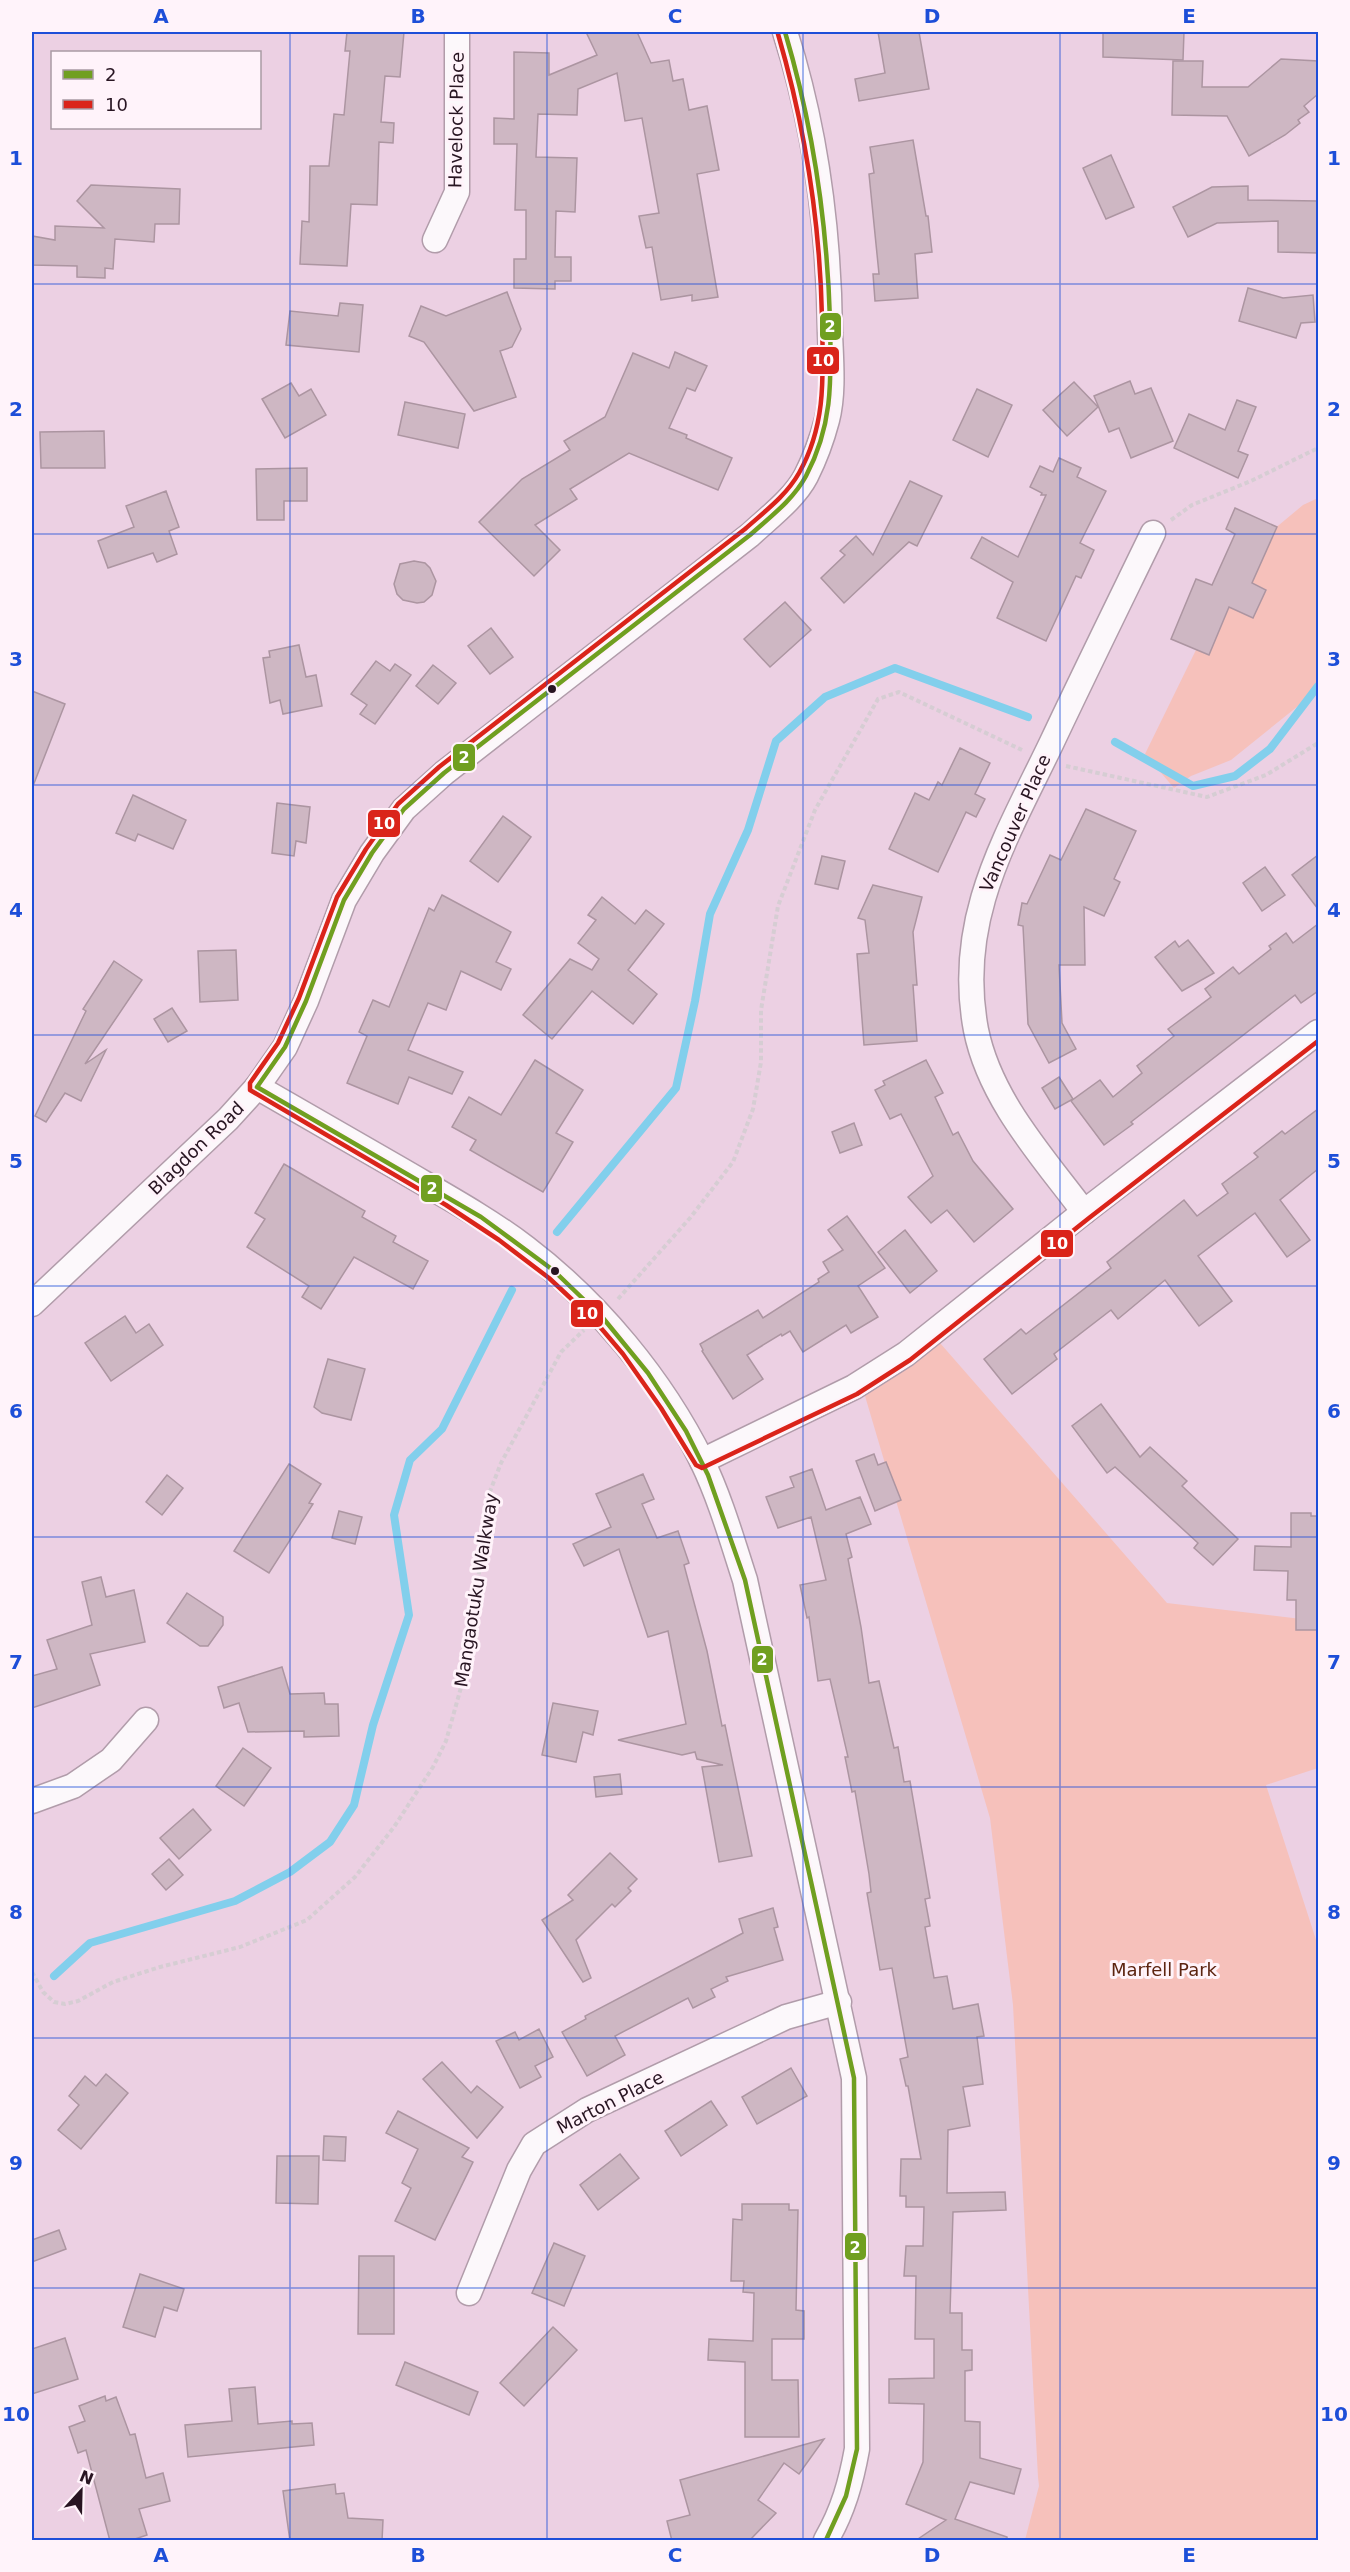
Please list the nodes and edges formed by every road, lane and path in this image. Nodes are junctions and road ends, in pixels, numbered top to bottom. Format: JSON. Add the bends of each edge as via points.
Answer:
{"nodes":[{"id":1,"x":457,"y":32,"type":"edge"},
{"id":2,"x":785,"y":32,"type":"edge"},
{"id":3,"x":435,"y":240,"type":"dead end"},
{"id":4,"x":1318,"y":448,"type":"edge"},
{"id":5,"x":1153,"y":533,"type":"joint"},
{"id":6,"x":1318,"y":743,"type":"edge"},
{"id":7,"x":1044,"y":759,"type":"junction"},
{"id":8,"x":1318,"y":1032,"type":"edge"},
{"id":9,"x":257,"y":1087,"type":"junction"},
{"id":10,"x":1084,"y":1212,"type":"junction"},
{"id":11,"x":32,"y":1304,"type":"edge"},
{"id":12,"x":600,"y":1315,"type":"junction"},
{"id":13,"x":702,"y":1461,"type":"junction"},
{"id":14,"x":146,"y":1720,"type":"dead end"},
{"id":15,"x":32,"y":1801,"type":"edge"},
{"id":16,"x":32,"y":1972,"type":"edge"},
{"id":17,"x":839,"y":2002,"type":"junction"},
{"id":18,"x":469,"y":2293,"type":"dead end"},
{"id":19,"x":826,"y":2541,"type":"edge"}],
"edges":[{"from":1,"to":3,"type":"street","name":"Havelock Place","via":[[457,192]]},
{"from":2,"to":9,"type":"street","name":"Blagdon Road","via":[[813,146],[829,264],[828,418],[805,478],[750,535],[444,772],[404,809],[344,900],[285,1047]]},
{"from":4,"to":5,"type":"path","via":[[1192,505]]},
{"from":5,"to":7,"type":"street","name":"Vancouver Place"},
{"from":6,"to":7,"type":"path","name":"Mangaotuku Walkway","via":[[1266,775],[1207,796],[1082,771]]},
{"from":7,"to":10,"type":"street","name":"Vancouver Place","via":[[996,860],[980,904],[973,943],[972,992],[976,1032],[988,1070],[1014,1119]]},
{"from":7,"to":12,"type":"path","name":"Mangaotuku Walkway","via":[[898,692],[878,699],[815,810],[778,906],[761,1010],[761,1062],[753,1109],[733,1162],[690,1218]]},
{"from":8,"to":10,"type":"street"},
{"from":9,"to":11,"type":"street","name":"Blagdon Road"},
{"from":9,"to":12,"type":"street","via":[[439,1192],[526,1248]]},
{"from":10,"to":13,"type":"street","via":[[906,1354],[854,1387]]},
{"from":12,"to":13,"type":"street","via":[[674,1412]]},
{"from":12,"to":16,"type":"path","name":"Mangaotuku Walkway","via":[[561,1352],[501,1463],[489,1494],[467,1666],[446,1741],[394,1827],[355,1877],[307,1920],[240,1947],[113,1982],[78,2001],[54,2002]]},
{"from":13,"to":17,"type":"street","via":[[745,1580]]},
{"from":14,"to":15,"type":"street","via":[[111,1761],[73,1786]]},
{"from":17,"to":18,"type":"street","name":"Marton Place","via":[[786,2017],[587,2110],[534,2144],[519,2170]]},
{"from":17,"to":19,"type":"street","via":[[854,2078],[857,2449],[850,2485]]}]}
